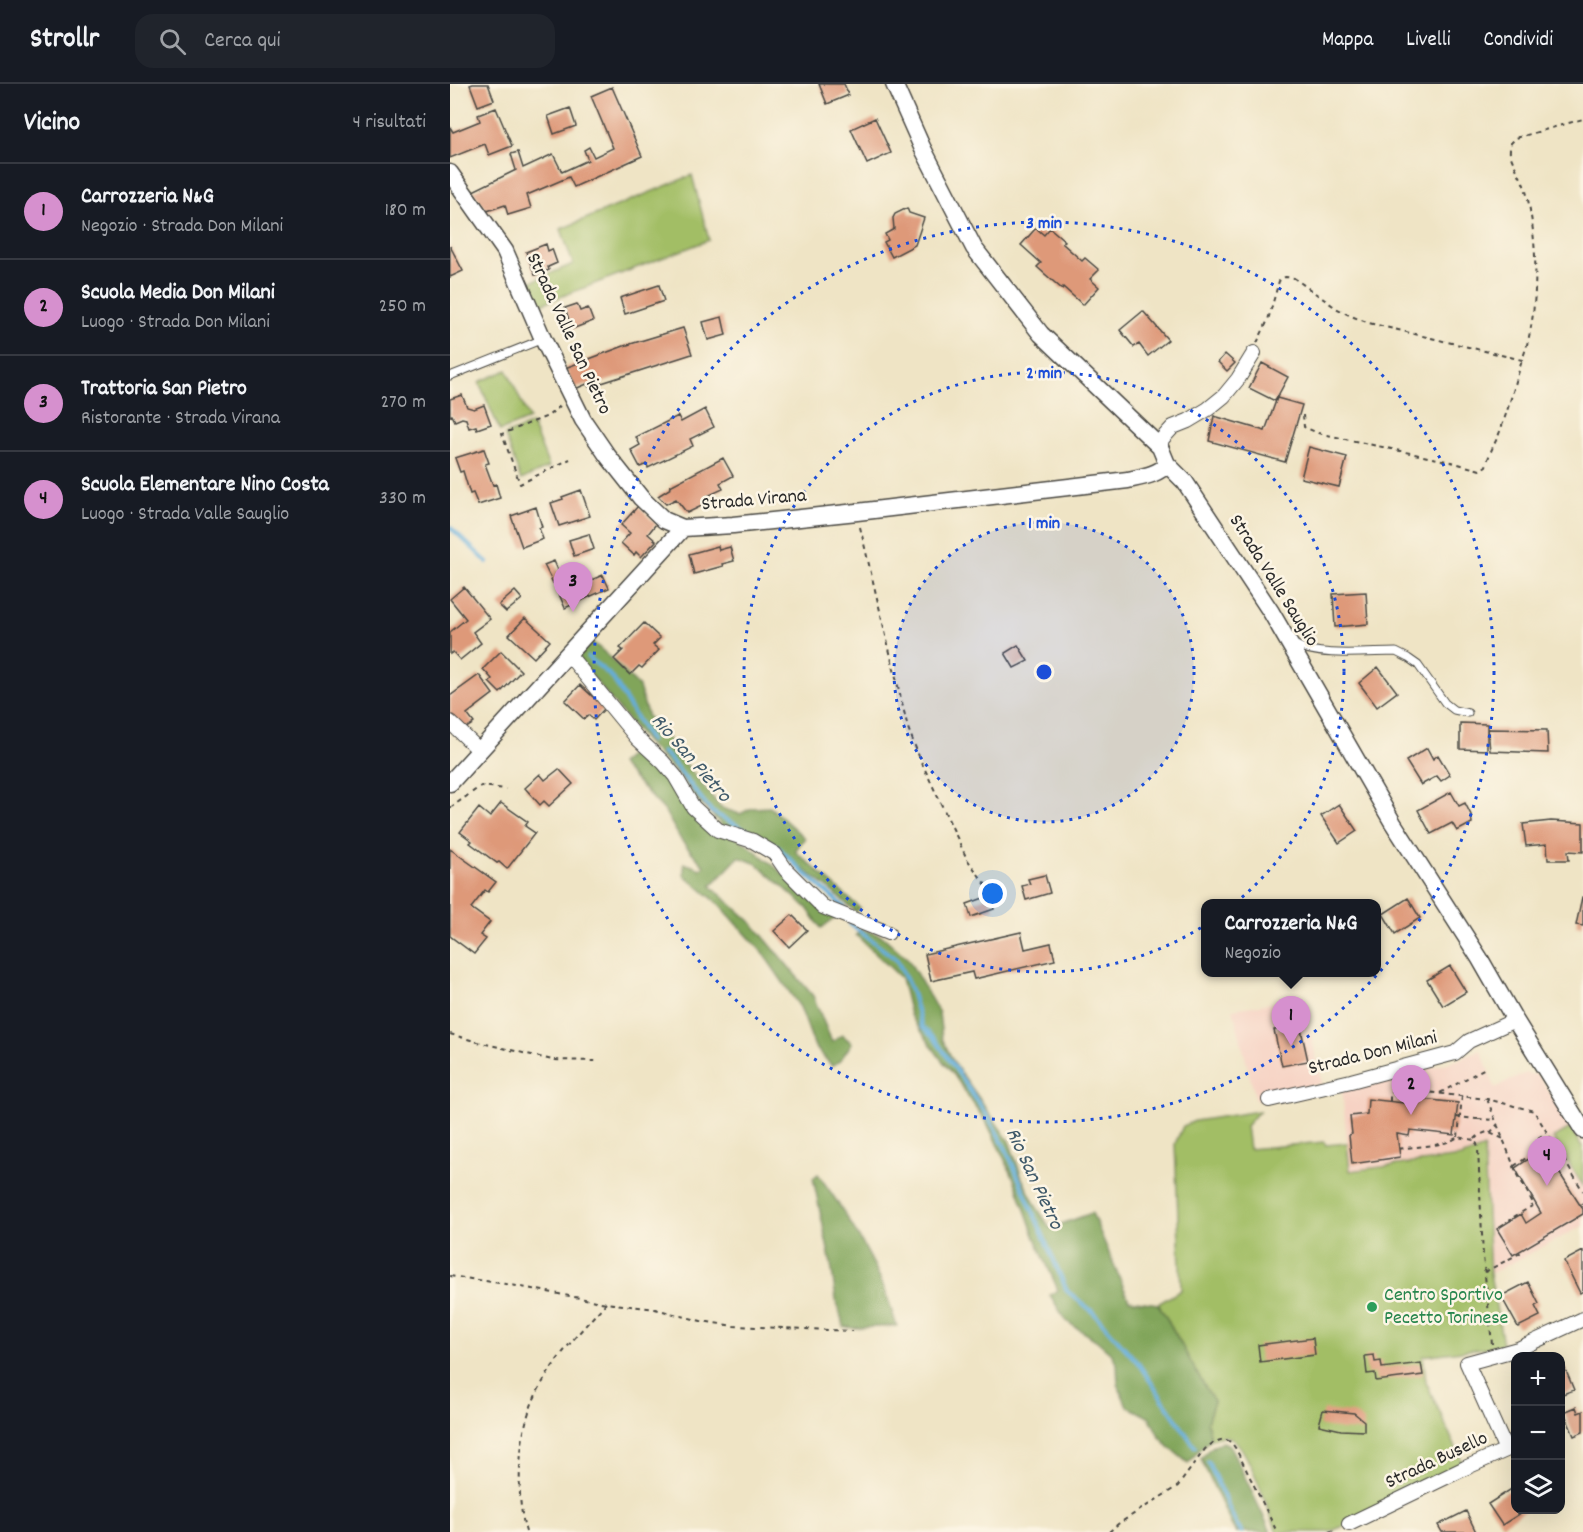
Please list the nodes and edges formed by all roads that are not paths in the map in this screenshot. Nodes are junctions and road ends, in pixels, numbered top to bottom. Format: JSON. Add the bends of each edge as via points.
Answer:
{"nodes":[{"id":1,"x":894,"y":84,"type":"edge"},
{"id":2,"x":450,"y":173,"type":"edge"},
{"id":3,"x":543,"y":339,"type":"junction"},
{"id":4,"x":1254,"y":353,"type":"road end"},
{"id":5,"x":450,"y":376,"type":"edge"},
{"id":6,"x":1160,"y":447,"type":"junction"},
{"id":7,"x":1167,"y":464,"type":"junction"},
{"id":8,"x":683,"y":528,"type":"junction"},
{"id":9,"x":1287,"y":639,"type":"junction"},
{"id":10,"x":568,"y":654,"type":"junction"},
{"id":11,"x":1468,"y":713,"type":"dead end"},
{"id":12,"x":450,"y":722,"type":"edge"},
{"id":13,"x":478,"y":750,"type":"junction"},
{"id":14,"x":450,"y":783,"type":"edge"},
{"id":15,"x":888,"y":933,"type":"dead end"},
{"id":16,"x":1515,"y":1020,"type":"junction"},
{"id":17,"x":1269,"y":1100,"type":"dead end"},
{"id":18,"x":1583,"y":1130,"type":"edge"},
{"id":19,"x":1583,"y":1319,"type":"edge"},
{"id":20,"x":1349,"y":1524,"type":"dead end"}],
"edges":[{"from":1,"to":6,"type":"street","name":"Strada Valle Sauglio","via":[[974,248],[1041,334]]},
{"from":2,"to":3,"type":"street","name":"Strada Valle San Pietro","via":[[505,251]]},
{"from":3,"to":5,"type":"lane"},
{"from":3,"to":8,"type":"street","name":"Strada Valle San Pietro","via":[[583,420],[607,455],[641,498],[664,520]]},
{"from":4,"to":6,"type":"street","via":[[1224,396],[1173,428]]},
{"from":6,"to":7,"type":"street","name":"Strada Valle Sauglio"},
{"from":7,"to":8,"type":"street","name":"Strada Virana","via":[[1128,480]]},
{"from":7,"to":9,"type":"street","name":"Strada Valle Sauglio","via":[[1185,482]]},
{"from":8,"to":10,"type":"street","name":"Strada Virana"},
{"from":9,"to":11,"type":"lane","via":[[1317,652],[1396,652],[1418,665],[1445,703]]},
{"from":9,"to":16,"type":"street","name":"Strada Valle Sauglio","via":[[1393,823]]},
{"from":10,"to":13,"type":"street","name":"Strada Virana"},
{"from":10,"to":15,"type":"street","via":[[637,738],[663,762],[693,807],[718,830],[753,841],[775,854],[823,907]]},
{"from":12,"to":13,"type":"street"},
{"from":13,"to":14,"type":"street","name":"Strada Virana"},
{"from":16,"to":17,"type":"street","name":"Strada Don Milani","via":[[1469,1041],[1455,1053]]},
{"from":16,"to":18,"type":"street","name":"Strada Valle Sauglio"},
{"from":19,"to":20,"type":"street","name":"Strada Busello","via":[[1518,1349],[1467,1363],[1506,1450]]}]}
